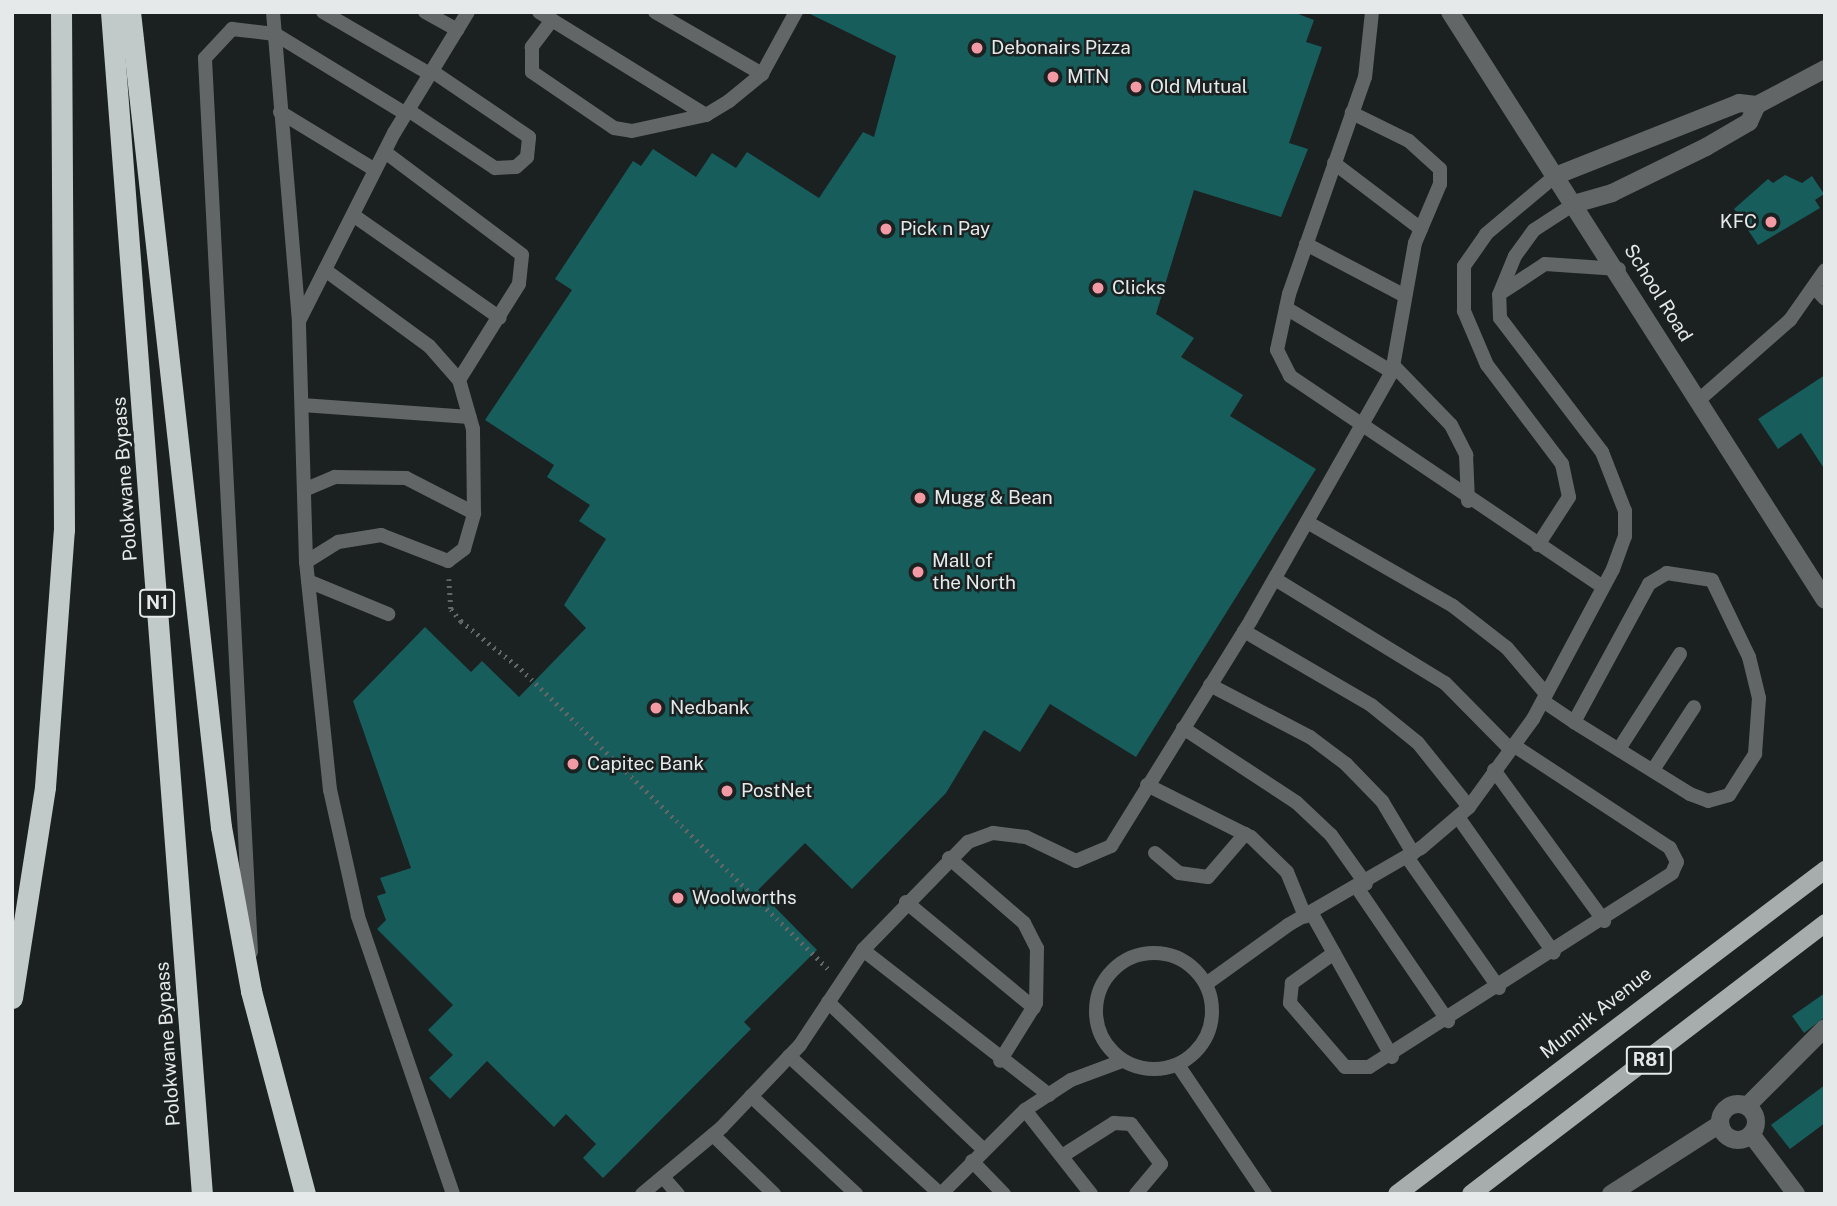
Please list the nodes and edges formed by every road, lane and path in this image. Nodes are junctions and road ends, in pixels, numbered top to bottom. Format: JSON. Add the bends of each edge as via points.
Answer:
{"nodes":[{"id":1,"x":61,"y":12,"type":"edge"},
{"id":2,"x":111,"y":12,"type":"edge"},
{"id":3,"x":130,"y":12,"type":"edge"},
{"id":4,"x":273,"y":12,"type":"edge"},
{"id":5,"x":323,"y":12,"type":"edge"},
{"id":6,"x":425,"y":12,"type":"edge"},
{"id":7,"x":468,"y":12,"type":"edge"},
{"id":8,"x":655,"y":12,"type":"edge"},
{"id":9,"x":1372,"y":12,"type":"edge"},
{"id":10,"x":1450,"y":12,"type":"edge"},
{"id":11,"x":792,"y":14,"type":"edge"},
{"id":12,"x":545,"y":16,"type":"edge"},
{"id":13,"x":457,"y":30,"type":"junction"},
{"id":14,"x":275,"y":34,"type":"junction"},
{"id":15,"x":1825,"y":69,"type":"edge"},
{"id":16,"x":431,"y":73,"type":"junction"},
{"id":17,"x":762,"y":74,"type":"junction"},
{"id":18,"x":1758,"y":105,"type":"junction"},
{"id":19,"x":280,"y":112,"type":"junction"},
{"id":20,"x":407,"y":112,"type":"junction"},
{"id":21,"x":1352,"y":113,"type":"junction"},
{"id":22,"x":706,"y":115,"type":"junction"},
{"id":23,"x":385,"y":152,"type":"junction"},
{"id":24,"x":1334,"y":163,"type":"junction"},
{"id":25,"x":375,"y":170,"type":"junction"},
{"id":26,"x":1555,"y":176,"type":"junction"},
{"id":27,"x":1574,"y":204,"type":"junction"},
{"id":28,"x":353,"y":215,"type":"junction"},
{"id":29,"x":1421,"y":229,"type":"junction"},
{"id":30,"x":1306,"y":244,"type":"junction"},
{"id":31,"x":1619,"y":269,"type":"junction"},
{"id":32,"x":325,"y":270,"type":"junction"},
{"id":33,"x":1825,"y":270,"type":"edge"},
{"id":34,"x":1814,"y":287,"type":"junction"},
{"id":35,"x":1499,"y":295,"type":"junction"},
{"id":36,"x":1405,"y":296,"type":"junction"},
{"id":37,"x":1825,"y":299,"type":"edge"},
{"id":38,"x":1286,"y":308,"type":"junction"},
{"id":39,"x":500,"y":318,"type":"junction"},
{"id":40,"x":299,"y":321,"type":"junction"},
{"id":41,"x":1392,"y":368,"type":"junction"},
{"id":42,"x":459,"y":380,"type":"junction"},
{"id":43,"x":1700,"y":399,"type":"junction"},
{"id":44,"x":302,"y":405,"type":"junction"},
{"id":45,"x":470,"y":417,"type":"junction"},
{"id":46,"x":1363,"y":423,"type":"junction"},
{"id":47,"x":304,"y":490,"type":"junction"},
{"id":48,"x":1468,"y":501,"type":"junction"},
{"id":49,"x":474,"y":513,"type":"junction"},
{"id":50,"x":1307,"y":522,"type":"junction"},
{"id":51,"x":1538,"y":545,"type":"junction"},
{"id":52,"x":448,"y":561,"type":"junction"},
{"id":53,"x":306,"y":562,"type":"junction"},
{"id":54,"x":1275,"y":579,"type":"junction"},
{"id":55,"x":308,"y":581,"type":"junction"},
{"id":56,"x":1603,"y":587,"type":"junction"},
{"id":57,"x":1825,"y":600,"type":"edge"},
{"id":58,"x":388,"y":614,"type":"dead end"},
{"id":59,"x":1244,"y":631,"type":"junction"},
{"id":60,"x":1680,"y":654,"type":"dead end"},
{"id":61,"x":1210,"y":685,"type":"junction"},
{"id":62,"x":1545,"y":698,"type":"junction"},
{"id":63,"x":1694,"y":707,"type":"dead end"},
{"id":64,"x":1574,"y":722,"type":"junction"},
{"id":65,"x":1183,"y":728,"type":"junction"},
{"id":66,"x":1511,"y":747,"type":"junction"},
{"id":67,"x":1619,"y":749,"type":"junction"},
{"id":68,"x":1494,"y":770,"type":"junction"},
{"id":69,"x":1653,"y":770,"type":"junction"},
{"id":70,"x":1147,"y":785,"type":"junction"},
{"id":71,"x":1469,"y":807,"type":"junction"},
{"id":72,"x":1458,"y":817,"type":"junction"},
{"id":73,"x":1245,"y":834,"type":"junction"},
{"id":74,"x":1155,"y":853,"type":"dead end"},
{"id":75,"x":1410,"y":855,"type":"junction"},
{"id":76,"x":949,"y":858,"type":"junction"},
{"id":77,"x":1824,"y":871,"type":"edge"},
{"id":78,"x":1362,"y":886,"type":"junction"},
{"id":79,"x":906,"y":902,"type":"junction"},
{"id":80,"x":1308,"y":914,"type":"junction"},
{"id":81,"x":1604,"y":921,"type":"junction"},
{"id":82,"x":1825,"y":923,"type":"edge"},
{"id":83,"x":863,"y":950,"type":"junction"},
{"id":84,"x":1334,"y":953,"type":"junction"},
{"id":85,"x":1554,"y":953,"type":"junction"},
{"id":86,"x":842,"y":982,"type":"junction"},
{"id":87,"x":1206,"y":984,"type":"junction"},
{"id":88,"x":1499,"y":988,"type":"junction"},
{"id":89,"x":251,"y":991,"type":"junction"},
{"id":90,"x":12,"y":998,"type":"edge"},
{"id":91,"x":828,"y":1002,"type":"junction"},
{"id":92,"x":1034,"y":1008,"type":"junction"},
{"id":93,"x":1448,"y":1020,"type":"junction"},
{"id":94,"x":1825,"y":1028,"type":"edge"},
{"id":95,"x":789,"y":1056,"type":"junction"},
{"id":96,"x":1392,"y":1057,"type":"junction"},
{"id":97,"x":1000,"y":1061,"type":"junction"},
{"id":98,"x":1122,"y":1061,"type":"junction"},
{"id":99,"x":1178,"y":1065,"type":"junction"},
{"id":100,"x":1049,"y":1095,"type":"junction"},
{"id":101,"x":751,"y":1096,"type":"junction"},
{"id":102,"x":1747,"y":1106,"type":"junction"},
{"id":103,"x":1025,"y":1110,"type":"junction"},
{"id":104,"x":1720,"y":1124,"type":"junction"},
{"id":105,"x":1751,"y":1134,"type":"junction"},
{"id":106,"x":713,"y":1135,"type":"junction"},
{"id":107,"x":984,"y":1150,"type":"junction"},
{"id":108,"x":1062,"y":1156,"type":"junction"},
{"id":109,"x":972,"y":1161,"type":"junction"},
{"id":110,"x":663,"y":1177,"type":"junction"},
{"id":111,"x":202,"y":1194,"type":"edge"},
{"id":112,"x":305,"y":1194,"type":"edge"},
{"id":113,"x":453,"y":1194,"type":"edge"},
{"id":114,"x":642,"y":1194,"type":"edge"},
{"id":115,"x":678,"y":1194,"type":"edge"},
{"id":116,"x":774,"y":1194,"type":"edge"},
{"id":117,"x":856,"y":1194,"type":"edge"},
{"id":118,"x":940,"y":1194,"type":"edge"},
{"id":119,"x":1004,"y":1194,"type":"edge"},
{"id":120,"x":1091,"y":1194,"type":"edge"},
{"id":121,"x":1136,"y":1194,"type":"edge"},
{"id":122,"x":1265,"y":1194,"type":"edge"},
{"id":123,"x":1397,"y":1194,"type":"edge"},
{"id":124,"x":1471,"y":1194,"type":"edge"},
{"id":125,"x":1611,"y":1194,"type":"edge"},
{"id":126,"x":1796,"y":1194,"type":"edge"}],
"edges":[{"from":1,"to":90,"type":"highway","via":[[64,530],[45,788]]},
{"from":2,"to":111,"type":"highway","name":"Polokwane Bypass","number":"N1"},
{"from":3,"to":89,"type":"highway","via":[[221,827]]},
{"from":4,"to":14,"type":"lane"},
{"from":5,"to":16,"type":"lane"},
{"from":6,"to":13,"type":"lane"},
{"from":7,"to":13,"type":"lane"},
{"from":8,"to":17,"type":"lane"},
{"from":9,"to":21,"type":"lane","via":[[1374,34]]},
{"from":10,"to":26,"type":"street","name":"School Road"},
{"from":11,"to":17,"type":"lane"},
{"from":12,"to":22,"type":"lane"},
{"from":12,"to":22,"type":"lane","via":[[532,47],[532,72],[614,128],[642,130]]},
{"from":13,"to":16,"type":"lane"},
{"from":14,"to":19,"type":"lane"},
{"from":14,"to":20,"type":"lane"},
{"from":14,"to":89,"type":"lane","via":[[232,29],[205,58],[251,869]]},
{"from":15,"to":18,"type":"street"},
{"from":16,"to":20,"type":"lane"},
{"from":16,"to":20,"type":"lane","via":[[530,137],[527,157],[516,167],[495,168]]},
{"from":17,"to":22,"type":"lane"},
{"from":18,"to":26,"type":"street","via":[[1739,103]]},
{"from":18,"to":27,"type":"street","via":[[1749,121],[1706,147],[1612,193]]},
{"from":19,"to":25,"type":"lane"},
{"from":19,"to":40,"type":"lane"},
{"from":20,"to":23,"type":"lane"},
{"from":21,"to":24,"type":"lane"},
{"from":21,"to":29,"type":"lane","via":[[1409,141],[1440,169]]},
{"from":23,"to":25,"type":"lane"},
{"from":23,"to":39,"type":"lane","via":[[522,255],[519,284]]},
{"from":24,"to":29,"type":"lane"},
{"from":24,"to":30,"type":"lane"},
{"from":25,"to":28,"type":"lane"},
{"from":26,"to":27,"type":"street","name":"School Road"},
{"from":26,"to":51,"type":"lane","via":[[1486,234],[1464,266],[1464,311],[1487,365],[1562,464],[1569,497]]},
{"from":27,"to":31,"type":"street","name":"School Road"},
{"from":27,"to":35,"type":"lane","via":[[1534,230]]},
{"from":28,"to":32,"type":"lane"},
{"from":28,"to":39,"type":"lane"},
{"from":29,"to":36,"type":"lane"},
{"from":30,"to":36,"type":"lane"},
{"from":30,"to":38,"type":"lane"},
{"from":31,"to":35,"type":"lane","via":[[1545,264]]},
{"from":31,"to":43,"type":"street","name":"School Road"},
{"from":32,"to":40,"type":"lane"},
{"from":32,"to":42,"type":"lane","via":[[429,346]]},
{"from":33,"to":34,"type":"lane"},
{"from":34,"to":37,"type":"lane"},
{"from":34,"to":43,"type":"lane","via":[[1790,320]]},
{"from":35,"to":56,"type":"lane","via":[[1500,318],[1602,452],[1618,487],[1625,536]]},
{"from":36,"to":41,"type":"lane"},
{"from":38,"to":41,"type":"lane"},
{"from":38,"to":46,"type":"lane","via":[[1277,350],[1290,376]]},
{"from":39,"to":42,"type":"lane"},
{"from":40,"to":44,"type":"lane"},
{"from":41,"to":46,"type":"lane"},
{"from":41,"to":48,"type":"lane","via":[[1451,425],[1466,455]]},
{"from":42,"to":45,"type":"lane"},
{"from":43,"to":57,"type":"street","name":"School Road"},
{"from":44,"to":45,"type":"lane"},
{"from":44,"to":47,"type":"lane"},
{"from":45,"to":49,"type":"lane"},
{"from":46,"to":48,"type":"lane"},
{"from":46,"to":50,"type":"lane"},
{"from":47,"to":49,"type":"lane","via":[[335,477],[394,476]]},
{"from":47,"to":53,"type":"lane"},
{"from":48,"to":51,"type":"lane"},
{"from":49,"to":52,"type":"lane","via":[[464,549]]},
{"from":50,"to":54,"type":"lane"},
{"from":50,"to":62,"type":"lane","via":[[1453,606],[1507,648]]},
{"from":51,"to":56,"type":"lane"},
{"from":52,"to":53,"type":"lane","via":[[381,535],[338,542]]},
{"from":52,"to":86,"type":"path","via":[[451,609],[461,621],[521,669]]},
{"from":53,"to":55,"type":"lane"},
{"from":54,"to":59,"type":"lane"},
{"from":54,"to":66,"type":"lane","via":[[1445,683]]},
{"from":55,"to":58,"type":"lane"},
{"from":55,"to":113,"type":"lane","via":[[341,848]]},
{"from":56,"to":62,"type":"lane"},
{"from":59,"to":61,"type":"lane"},
{"from":59,"to":71,"type":"lane","via":[[1371,705],[1418,743]]},
{"from":60,"to":67,"type":"lane"},
{"from":61,"to":65,"type":"lane"},
{"from":61,"to":75,"type":"lane","via":[[1310,737],[1346,764],[1382,800]]},
{"from":62,"to":64,"type":"lane"},
{"from":62,"to":66,"type":"lane"},
{"from":63,"to":69,"type":"lane"},
{"from":64,"to":67,"type":"lane"},
{"from":64,"to":69,"type":"lane","via":[[1649,584],[1667,573],[1712,580],[1749,657],[1759,698],[1755,754],[1740,786],[1717,801],[1690,794]]},
{"from":65,"to":70,"type":"lane"},
{"from":65,"to":78,"type":"lane","via":[[1297,803],[1331,835]]},
{"from":66,"to":68,"type":"lane"},
{"from":66,"to":81,"type":"lane","via":[[1670,848],[1677,862],[1672,873]]},
{"from":67,"to":69,"type":"lane"},
{"from":68,"to":71,"type":"lane"},
{"from":68,"to":81,"type":"lane"},
{"from":70,"to":73,"type":"lane"},
{"from":70,"to":76,"type":"lane","via":[[1111,846],[1096,857],[1076,861],[1026,837],[993,833]]},
{"from":71,"to":72,"type":"lane"},
{"from":72,"to":75,"type":"lane"},
{"from":72,"to":85,"type":"lane"},
{"from":73,"to":74,"type":"lane","via":[[1208,877],[1179,873]]},
{"from":73,"to":80,"type":"lane","via":[[1287,872]]},
{"from":75,"to":78,"type":"lane"},
{"from":75,"to":88,"type":"lane"},
{"from":76,"to":79,"type":"lane"},
{"from":76,"to":92,"type":"lane","via":[[1024,923],[1037,948]]},
{"from":77,"to":123,"type":"main road","name":"Munnik Avenue","number":"R81"},
{"from":78,"to":80,"type":"lane"},
{"from":78,"to":93,"type":"lane"},
{"from":79,"to":83,"type":"lane"},
{"from":79,"to":92,"type":"lane"},
{"from":80,"to":84,"type":"lane"},
{"from":80,"to":87,"type":"lane"},
{"from":81,"to":85,"type":"lane"},
{"from":82,"to":124,"type":"main road","number":"R81"},
{"from":83,"to":86,"type":"lane"},
{"from":83,"to":97,"type":"lane"},
{"from":84,"to":96,"type":"lane"},
{"from":84,"to":96,"type":"lane","via":[[1292,983],[1290,1003],[1345,1067],[1369,1067]]},
{"from":85,"to":88,"type":"lane"},
{"from":86,"to":91,"type":"lane"},
{"from":87,"to":98,"type":"lane","via":[[1186,963],[1160,953],[1140,954],[1108,975],[1095,1011],[1108,1048]]},
{"from":87,"to":99,"type":"lane","via":[[1212,1021],[1194,1054]]},
{"from":88,"to":93,"type":"lane"},
{"from":89,"to":112,"type":"highway"},
{"from":91,"to":95,"type":"lane"},
{"from":91,"to":107,"type":"lane"},
{"from":92,"to":97,"type":"lane"},
{"from":93,"to":96,"type":"lane"},
{"from":94,"to":102,"type":"street"},
{"from":95,"to":101,"type":"lane"},
{"from":95,"to":118,"type":"lane"},
{"from":97,"to":100,"type":"lane"},
{"from":98,"to":99,"type":"lane","via":[[1160,1070]]},
{"from":98,"to":100,"type":"lane"},
{"from":99,"to":122,"type":"lane"},
{"from":100,"to":103,"type":"lane"},
{"from":101,"to":106,"type":"lane"},
{"from":101,"to":117,"type":"lane"},
{"from":102,"to":104,"type":"street","via":[[1725,1109]]},
{"from":102,"to":105,"type":"street","via":[[1756,1119]]},
{"from":103,"to":107,"type":"lane"},
{"from":103,"to":108,"type":"lane"},
{"from":104,"to":105,"type":"street","via":[[1736,1139]]},
{"from":104,"to":125,"type":"street"},
{"from":105,"to":126,"type":"street"},
{"from":106,"to":110,"type":"lane"},
{"from":106,"to":116,"type":"lane"},
{"from":107,"to":109,"type":"lane"},
{"from":108,"to":120,"type":"lane"},
{"from":108,"to":121,"type":"lane","via":[[1114,1123],[1131,1124],[1161,1164]]},
{"from":109,"to":118,"type":"lane"},
{"from":109,"to":119,"type":"lane"},
{"from":110,"to":114,"type":"lane"},
{"from":110,"to":115,"type":"lane"}]}
